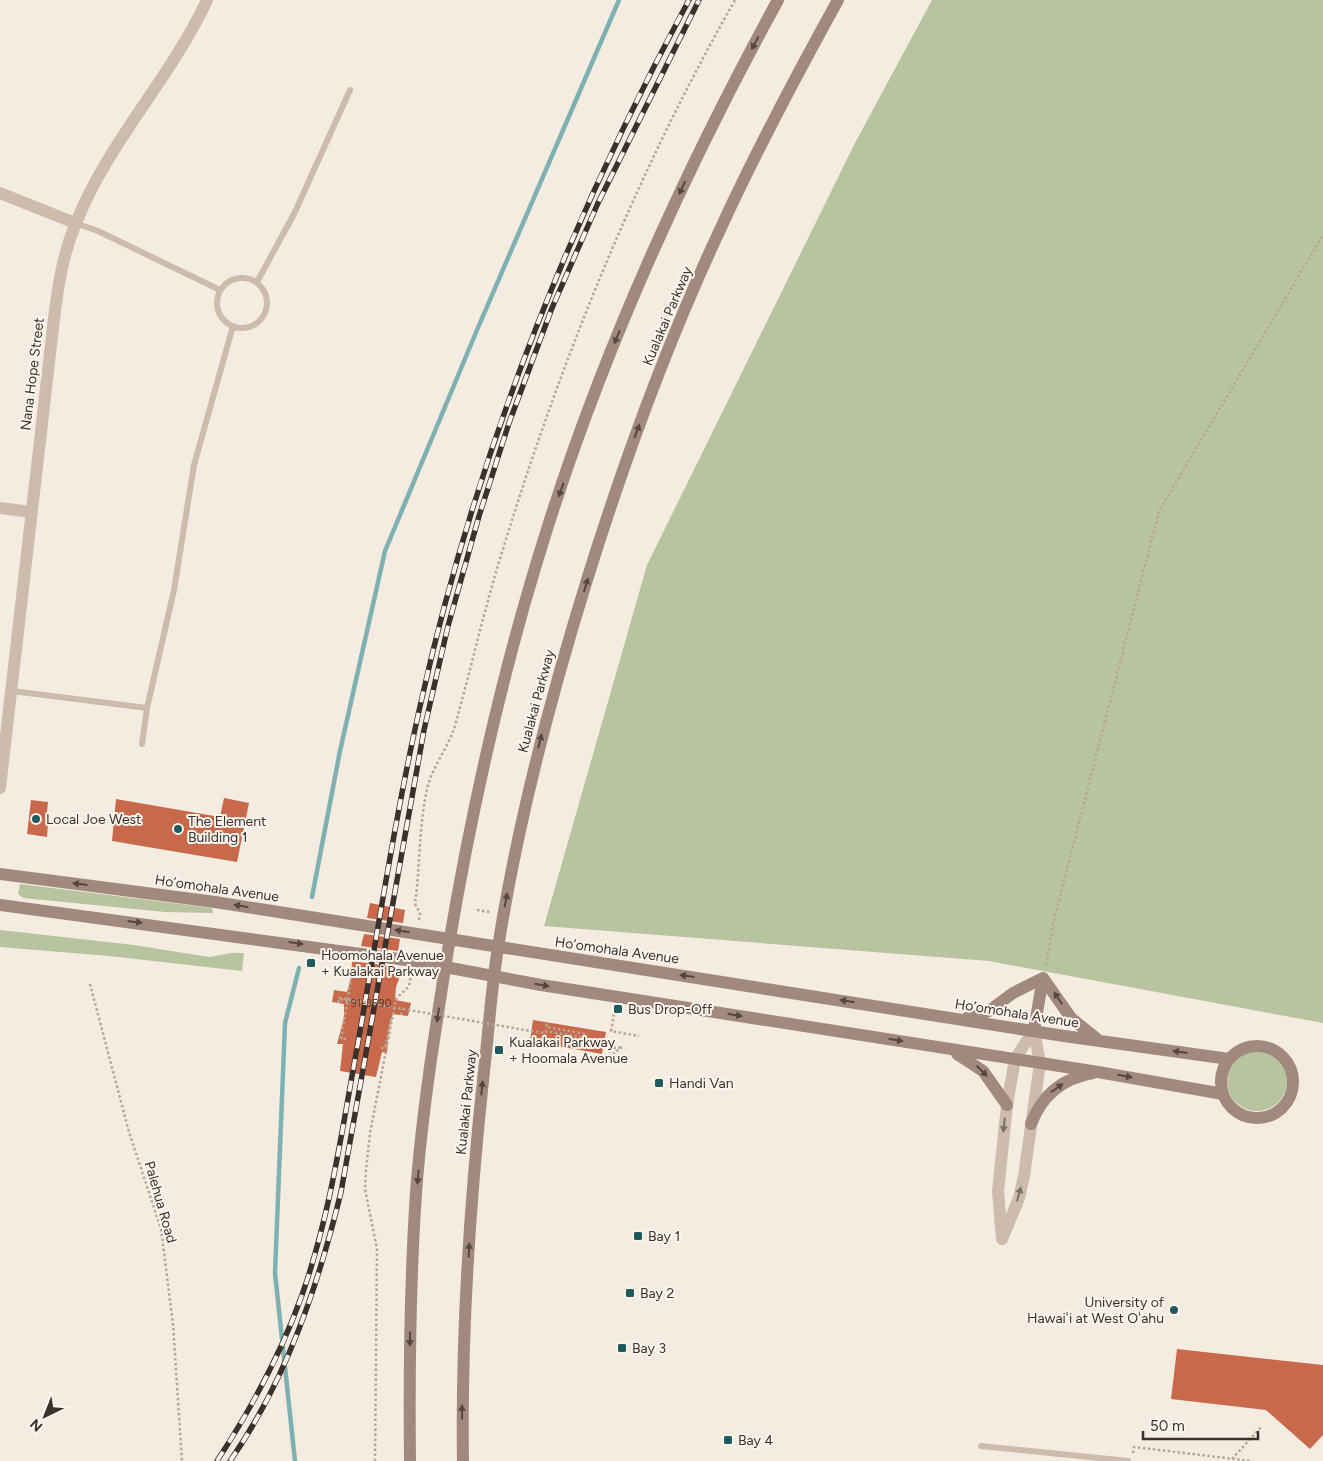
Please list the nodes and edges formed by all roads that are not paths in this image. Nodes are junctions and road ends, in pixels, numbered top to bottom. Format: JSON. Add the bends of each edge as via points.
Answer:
{"nodes":[{"id":1,"x":207,"y":0,"type":"edge"},
{"id":2,"x":778,"y":0,"type":"edge"},
{"id":3,"x":838,"y":0,"type":"edge"},
{"id":4,"x":350,"y":90,"type":"dead end"},
{"id":5,"x":0,"y":193,"type":"edge"},
{"id":6,"x":75,"y":223,"type":"junction"},
{"id":7,"x":257,"y":282,"type":"junction"},
{"id":8,"x":220,"y":290,"type":"junction"},
{"id":9,"x":233,"y":326,"type":"junction"},
{"id":10,"x":0,"y":508,"type":"edge"},
{"id":11,"x":32,"y":512,"type":"junction"},
{"id":12,"x":12,"y":691,"type":"junction"},
{"id":13,"x":147,"y":708,"type":"junction"},
{"id":14,"x":142,"y":744,"type":"dead end"},
{"id":15,"x":0,"y":788,"type":"edge"},
{"id":16,"x":0,"y":874,"type":"edge"},
{"id":17,"x":0,"y":905,"type":"edge"},
{"id":18,"x":450,"y":939,"type":"junction"},
{"id":19,"x":498,"y":948,"type":"junction"},
{"id":20,"x":445,"y":967,"type":"junction"},
{"id":21,"x":494,"y":976,"type":"junction"},
{"id":22,"x":1043,"y":978,"type":"junction"},
{"id":23,"x":960,"y":1019,"type":"junction"},
{"id":24,"x":1034,"y":1030,"type":"junction"},
{"id":25,"x":1100,"y":1041,"type":"junction"},
{"id":26,"x":946,"y":1048,"type":"junction"},
{"id":27,"x":1015,"y":1059,"type":"junction"},
{"id":28,"x":1229,"y":1059,"type":"junction"},
{"id":29,"x":1040,"y":1063,"type":"junction"},
{"id":30,"x":1098,"y":1072,"type":"junction"},
{"id":31,"x":1223,"y":1094,"type":"junction"},
{"id":32,"x":1007,"y":1105,"type":"junction"},
{"id":33,"x":1031,"y":1124,"type":"junction"},
{"id":34,"x":981,"y":1446,"type":"dead end"},
{"id":35,"x":410,"y":1461,"type":"edge"},
{"id":36,"x":463,"y":1461,"type":"edge"},
{"id":37,"x":1128,"y":1461,"type":"edge"}],
"edges":[{"from":1,"to":6,"type":"street","name":"Nana Hope Street","via":[[176,58],[108,159]]},
{"from":2,"to":18,"type":"main road","one_way":true,"via":[[720,109],[655,246],[613,347],[549,522],[491,730]]},
{"from":19,"to":3,"type":"main road","name":"Kualakai Parkway","one_way":true,"via":[[547,714],[619,480],[656,379],[718,232]]},
{"from":4,"to":7,"type":"lane","via":[[294,214]]},
{"from":5,"to":6,"type":"street"},
{"from":6,"to":8,"type":"lane"},
{"from":6,"to":11,"type":"street","name":"Nana Hope Street","via":[[58,290]]},
{"from":7,"to":8,"type":"lane","via":[[242,277],[233,279]]},
{"from":7,"to":9,"type":"lane","via":[[268,302],[263,317],[251,327]]},
{"from":8,"to":9,"type":"lane","via":[[217,298],[220,315]]},
{"from":9,"to":13,"type":"lane","via":[[194,465],[174,590]]},
{"from":10,"to":11,"type":"street"},
{"from":11,"to":12,"type":"street","name":"Nana Hope Street"},
{"from":12,"to":13,"type":"lane"},
{"from":12,"to":15,"type":"street","name":"Nana Hope Street"},
{"from":13,"to":14,"type":"lane"},
{"from":18,"to":16,"type":"main road","name":"Ho’omohala Avenue","one_way":true,"via":[[206,901]]},
{"from":17,"to":20,"type":"main road","one_way":true,"via":[[289,942]]},
{"from":18,"to":19,"type":"main road","name":"Ho’omohala Avenue"},
{"from":18,"to":20,"type":"main road"},
{"from":19,"to":21,"type":"main road","name":"Kualakai Parkway"},
{"from":23,"to":19,"type":"main road","name":"Ho’omohala Avenue","one_way":true},
{"from":20,"to":21,"type":"main road"},
{"from":20,"to":35,"type":"main road","one_way":true,"via":[[423,1117],[416,1195]]},
{"from":21,"to":26,"type":"main road","one_way":true},
{"from":36,"to":21,"type":"main road","name":"Kualakai Parkway","one_way":true,"via":[[463,1354],[473,1180]]},
{"from":22,"to":23,"type":"main road","via":[[1013,993],[990,1011]]},
{"from":22,"to":24,"type":"main road"},
{"from":25,"to":22,"type":"main road","one_way":true,"via":[[1071,1018]]},
{"from":23,"to":24,"type":"main road","name":"Ho’omohala Avenue"},
{"from":24,"to":25,"type":"main road","name":"Ho’omohala Avenue"},
{"from":24,"to":27,"type":"street"},
{"from":24,"to":29,"type":"street"},
{"from":28,"to":25,"type":"main road","name":"Ho’omohala Avenue","one_way":true},
{"from":26,"to":27,"type":"main road"},
{"from":26,"to":32,"type":"main road","one_way":true,"via":[[984,1071]]},
{"from":27,"to":29,"type":"main road"},
{"from":27,"to":32,"type":"street"},
{"from":28,"to":31,"type":"main road","via":[[1223,1070]]},
{"from":28,"to":31,"type":"main road","via":[[1248,1047],[1271,1048],[1288,1064],[1292,1086],[1283,1107],[1262,1117],[1239,1113]]},
{"from":29,"to":30,"type":"main road"},
{"from":29,"to":33,"type":"street"},
{"from":30,"to":31,"type":"main road","one_way":true},
{"from":33,"to":30,"type":"main road","one_way":true,"via":[[1042,1102],[1055,1088],[1071,1079]]},
{"from":32,"to":33,"type":"street","one_way":true,"via":[[998,1191],[1002,1239],[1019,1198]]},
{"from":34,"to":37,"type":"lane"}]}
